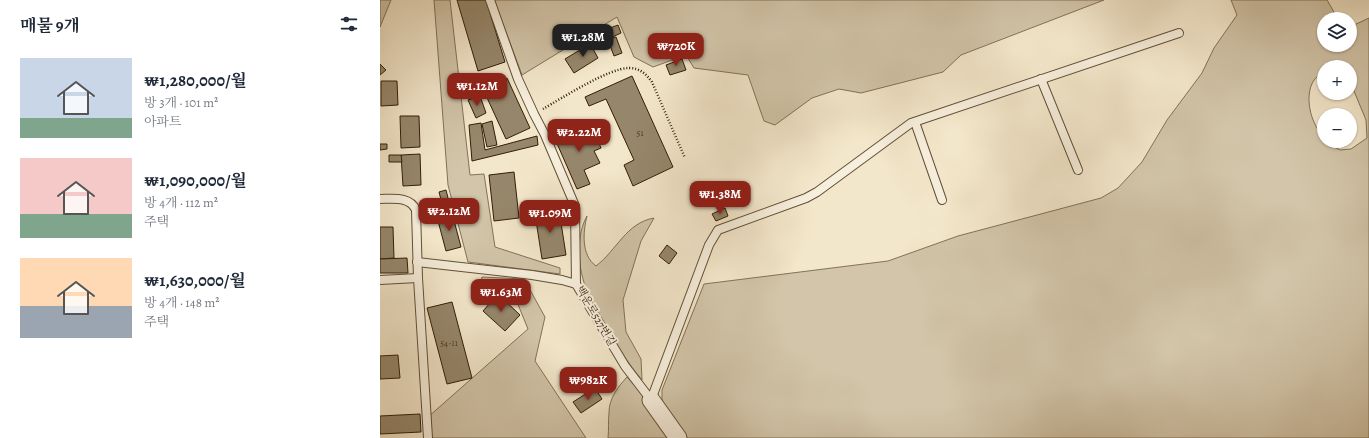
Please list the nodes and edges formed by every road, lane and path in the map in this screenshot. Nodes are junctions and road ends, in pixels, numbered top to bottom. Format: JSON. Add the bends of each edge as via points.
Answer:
{"nodes":[{"id":1,"x":490,"y":0,"type":"edge"},
{"id":2,"x":1179,"y":33,"type":"dead end"},
{"id":3,"x":1041,"y":80,"type":"junction"},
{"id":4,"x":534,"y":114,"type":"junction"},
{"id":5,"x":915,"y":122,"type":"junction"},
{"id":6,"x":684,"y":158,"type":"dead end"},
{"id":7,"x":1078,"y":170,"type":"dead end"},
{"id":8,"x":380,"y":199,"type":"edge"},
{"id":9,"x":942,"y":200,"type":"dead end"},
{"id":10,"x":417,"y":262,"type":"junction"},
{"id":11,"x":418,"y":278,"type":"junction"},
{"id":12,"x":380,"y":280,"type":"edge"},
{"id":13,"x":576,"y":284,"type":"junction"},
{"id":14,"x":651,"y":400,"type":"junction"},
{"id":15,"x":428,"y":438,"type":"edge"},
{"id":16,"x":678,"y":438,"type":"edge"}],
"edges":[{"from":1,"to":4,"type":"lane","name":"백운로527번길","via":[[518,79]]},
{"from":2,"to":3,"type":"lane"},
{"from":3,"to":5,"type":"lane"},
{"from":3,"to":7,"type":"lane"},
{"from":4,"to":6,"type":"path","via":[[609,73],[629,68],[638,69],[652,82]]},
{"from":4,"to":13,"type":"lane","name":"백운로527번길","via":[[575,206]]},
{"from":5,"to":9,"type":"lane"},
{"from":5,"to":14,"type":"lane","via":[[817,192],[718,230],[709,245]]},
{"from":8,"to":10,"type":"lane","via":[[405,199],[414,206]]},
{"from":10,"to":11,"type":"lane"},
{"from":10,"to":13,"type":"lane","via":[[532,275]]},
{"from":11,"to":12,"type":"lane"},
{"from":11,"to":15,"type":"lane"},
{"from":13,"to":14,"type":"lane","name":"백운로527번길","via":[[625,366]]},
{"from":14,"to":16,"type":"street","name":"백운로527번길"}]}
